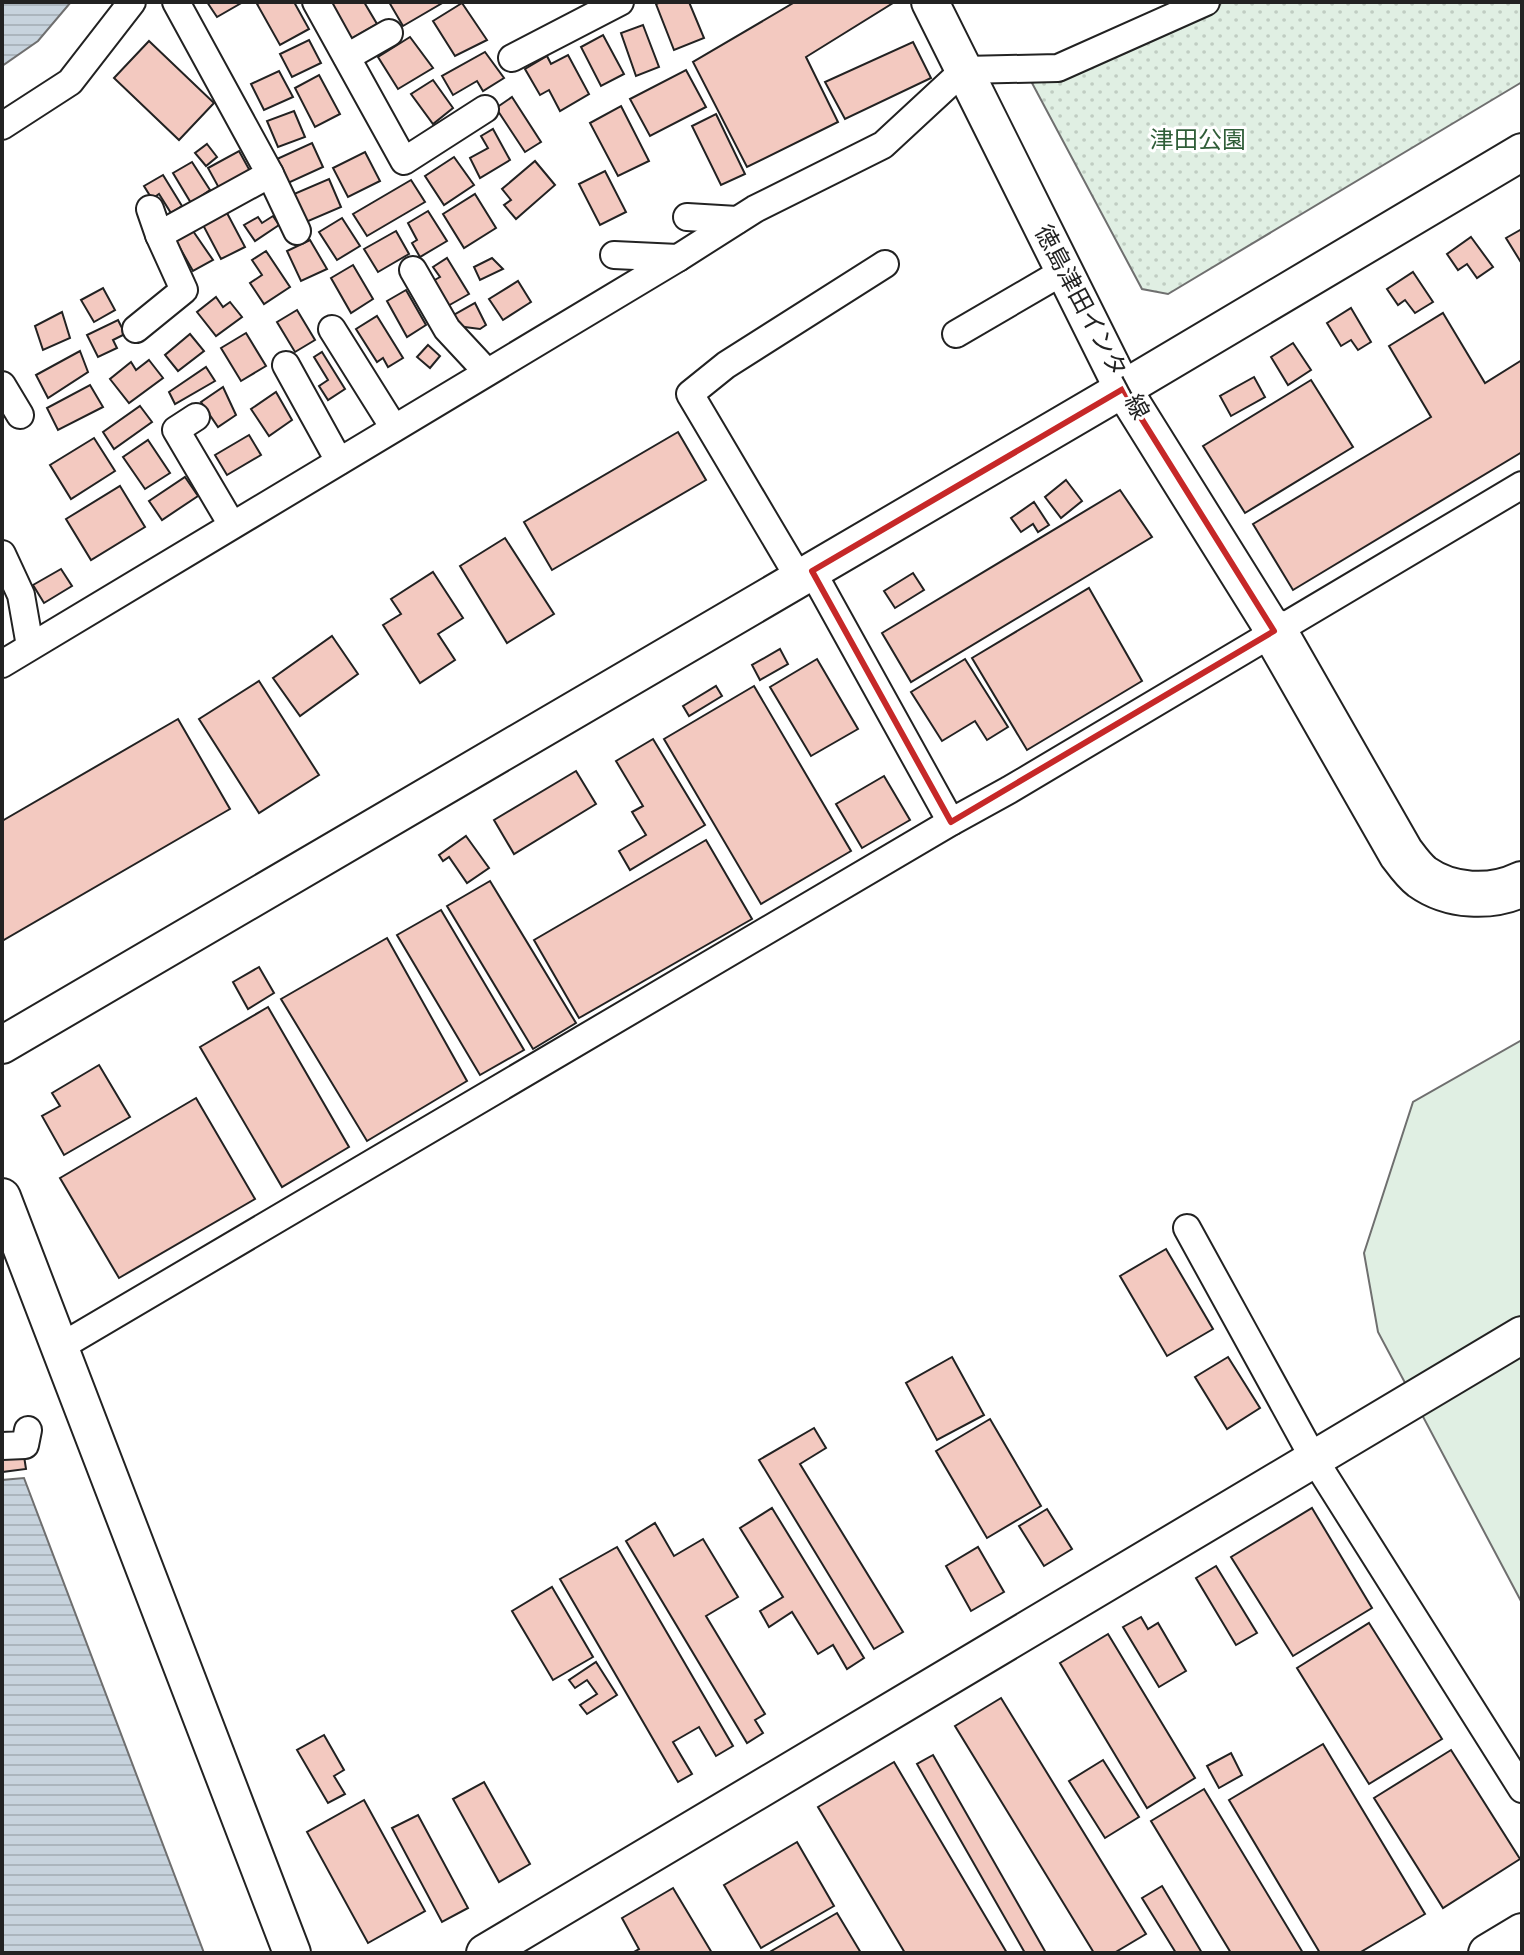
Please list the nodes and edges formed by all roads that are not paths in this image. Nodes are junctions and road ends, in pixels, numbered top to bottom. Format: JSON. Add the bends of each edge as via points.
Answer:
{"nodes":[{"id":1,"x":132,"y":2,"type":"edge"},
{"id":2,"x":176,"y":2,"type":"edge"},
{"id":3,"x":316,"y":2,"type":"edge"},
{"id":4,"x":620,"y":2,"type":"edge"},
{"id":5,"x":930,"y":2,"type":"edge"},
{"id":6,"x":1206,"y":2,"type":"edge"},
{"id":7,"x":389,"y":33,"type":"dead end"},
{"id":8,"x":347,"y":57,"type":"junction"},
{"id":9,"x":512,"y":58,"type":"dead end"},
{"id":10,"x":964,"y":70,"type":"junction"},
{"id":11,"x":485,"y":109,"type":"dead end"},
{"id":12,"x":2,"y":126,"type":"edge"},
{"id":13,"x":1522,"y":152,"type":"edge"},
{"id":14,"x":270,"y":174,"type":"junction"},
{"id":15,"x":150,"y":209,"type":"dead end"},
{"id":16,"x":687,"y":217,"type":"dead end"},
{"id":17,"x":737,"y":220,"type":"junction"},
{"id":18,"x":297,"y":231,"type":"dead end"},
{"id":19,"x":159,"y":235,"type":"junction"},
{"id":20,"x":614,"y":255,"type":"dead end"},
{"id":21,"x":678,"y":258,"type":"junction"},
{"id":22,"x":885,"y":264,"type":"dead end"},
{"id":23,"x":413,"y":270,"type":"dead end"},
{"id":24,"x":1064,"y":271,"type":"junction"},
{"id":25,"x":332,"y":329,"type":"dead end"},
{"id":26,"x":138,"y":332,"type":"dead end"},
{"id":27,"x":956,"y":334,"type":"dead end"},
{"id":28,"x":286,"y":365,"type":"dead end"},
{"id":29,"x":487,"y":372,"type":"junction"},
{"id":30,"x":2,"y":385,"type":"edge"},
{"id":31,"x":1123,"y":389,"type":"junction"},
{"id":32,"x":20,"y":415,"type":"dead end"},
{"id":33,"x":394,"y":428,"type":"junction"},
{"id":34,"x":177,"y":429,"type":"dead end"},
{"id":35,"x":339,"y":461,"type":"junction"},
{"id":36,"x":1522,"y":485,"type":"edge"},
{"id":37,"x":232,"y":525,"type":"junction"},
{"id":38,"x":2,"y":554,"type":"edge"},
{"id":39,"x":805,"y":574,"type":"junction"},
{"id":40,"x":1274,"y":631,"type":"junction"},
{"id":41,"x":30,"y":646,"type":"junction"},
{"id":42,"x":2,"y":664,"type":"edge"},
{"id":43,"x":951,"y":822,"type":"junction"},
{"id":44,"x":1522,"y":884,"type":"edge"},
{"id":45,"x":2,"y":1045,"type":"edge"},
{"id":46,"x":2,"y":1197,"type":"edge"},
{"id":47,"x":1187,"y":1228,"type":"dead end"},
{"id":48,"x":1522,"y":1335,"type":"edge"},
{"id":49,"x":60,"y":1347,"type":"junction"},
{"id":50,"x":28,"y":1430,"type":"dead end"},
{"id":51,"x":2,"y":1446,"type":"edge"},
{"id":52,"x":1314,"y":1459,"type":"junction"},
{"id":53,"x":1522,"y":1789,"type":"edge"},
{"id":54,"x":1522,"y":1932,"type":"edge"},
{"id":55,"x":292,"y":1953,"type":"edge"},
{"id":56,"x":485,"y":1953,"type":"edge"},
{"id":57,"x":1487,"y":1953,"type":"edge"}],
"edges":[{"from":1,"to":12,"type":"street","via":[[70,82]]},
{"from":2,"to":14,"type":"street"},
{"from":3,"to":8,"type":"street"},
{"from":4,"to":9,"type":"street"},
{"from":5,"to":10,"type":"street","name":"徳島津田インター線"},
{"from":6,"to":10,"type":"street","via":[[1058,68]]},
{"from":7,"to":8,"type":"street"},
{"from":8,"to":11,"type":"street","via":[[404,161]]},
{"from":10,"to":17,"type":"street","via":[[883,145]]},
{"from":10,"to":24,"type":"street","name":"徳島津田インター線"},
{"from":13,"to":31,"type":"street"},
{"from":14,"to":18,"type":"street"},
{"from":14,"to":19,"type":"street"},
{"from":15,"to":19,"type":"street"},
{"from":16,"to":17,"type":"street"},
{"from":17,"to":21,"type":"street"},
{"from":19,"to":26,"type":"street","via":[[184,290]]},
{"from":20,"to":21,"type":"street"},
{"from":21,"to":29,"type":"street"},
{"from":22,"to":39,"type":"street","via":[[726,365],[690,394]]},
{"from":23,"to":29,"type":"street","via":[[447,329]]},
{"from":24,"to":27,"type":"street"},
{"from":24,"to":31,"type":"street","name":"徳島津田インター線"},
{"from":25,"to":33,"type":"street"},
{"from":28,"to":35,"type":"street"},
{"from":29,"to":33,"type":"street"},
{"from":30,"to":32,"type":"street"},
{"from":31,"to":39,"type":"street"},
{"from":31,"to":40,"type":"street","name":"徳島津田インター線"},
{"from":33,"to":35,"type":"street"},
{"from":34,"to":37,"type":"street"},
{"from":35,"to":37,"type":"street"},
{"from":36,"to":40,"type":"street"},
{"from":37,"to":41,"type":"street"},
{"from":38,"to":41,"type":"street","via":[[21,595]]},
{"from":39,"to":43,"type":"street"},
{"from":39,"to":45,"type":"street"},
{"from":40,"to":43,"type":"street"},
{"from":40,"to":44,"type":"highway","via":[[1401,853],[1420,876],[1448,891],[1481,894]]},
{"from":41,"to":42,"type":"street"},
{"from":43,"to":49,"type":"street"},
{"from":46,"to":49,"type":"street"},
{"from":47,"to":52,"type":"street"},
{"from":48,"to":52,"type":"street"},
{"from":49,"to":55,"type":"street"},
{"from":50,"to":51,"type":"street","via":[[25,1445]]},
{"from":52,"to":53,"type":"street"},
{"from":52,"to":56,"type":"street"},
{"from":54,"to":57,"type":"street"}]}
